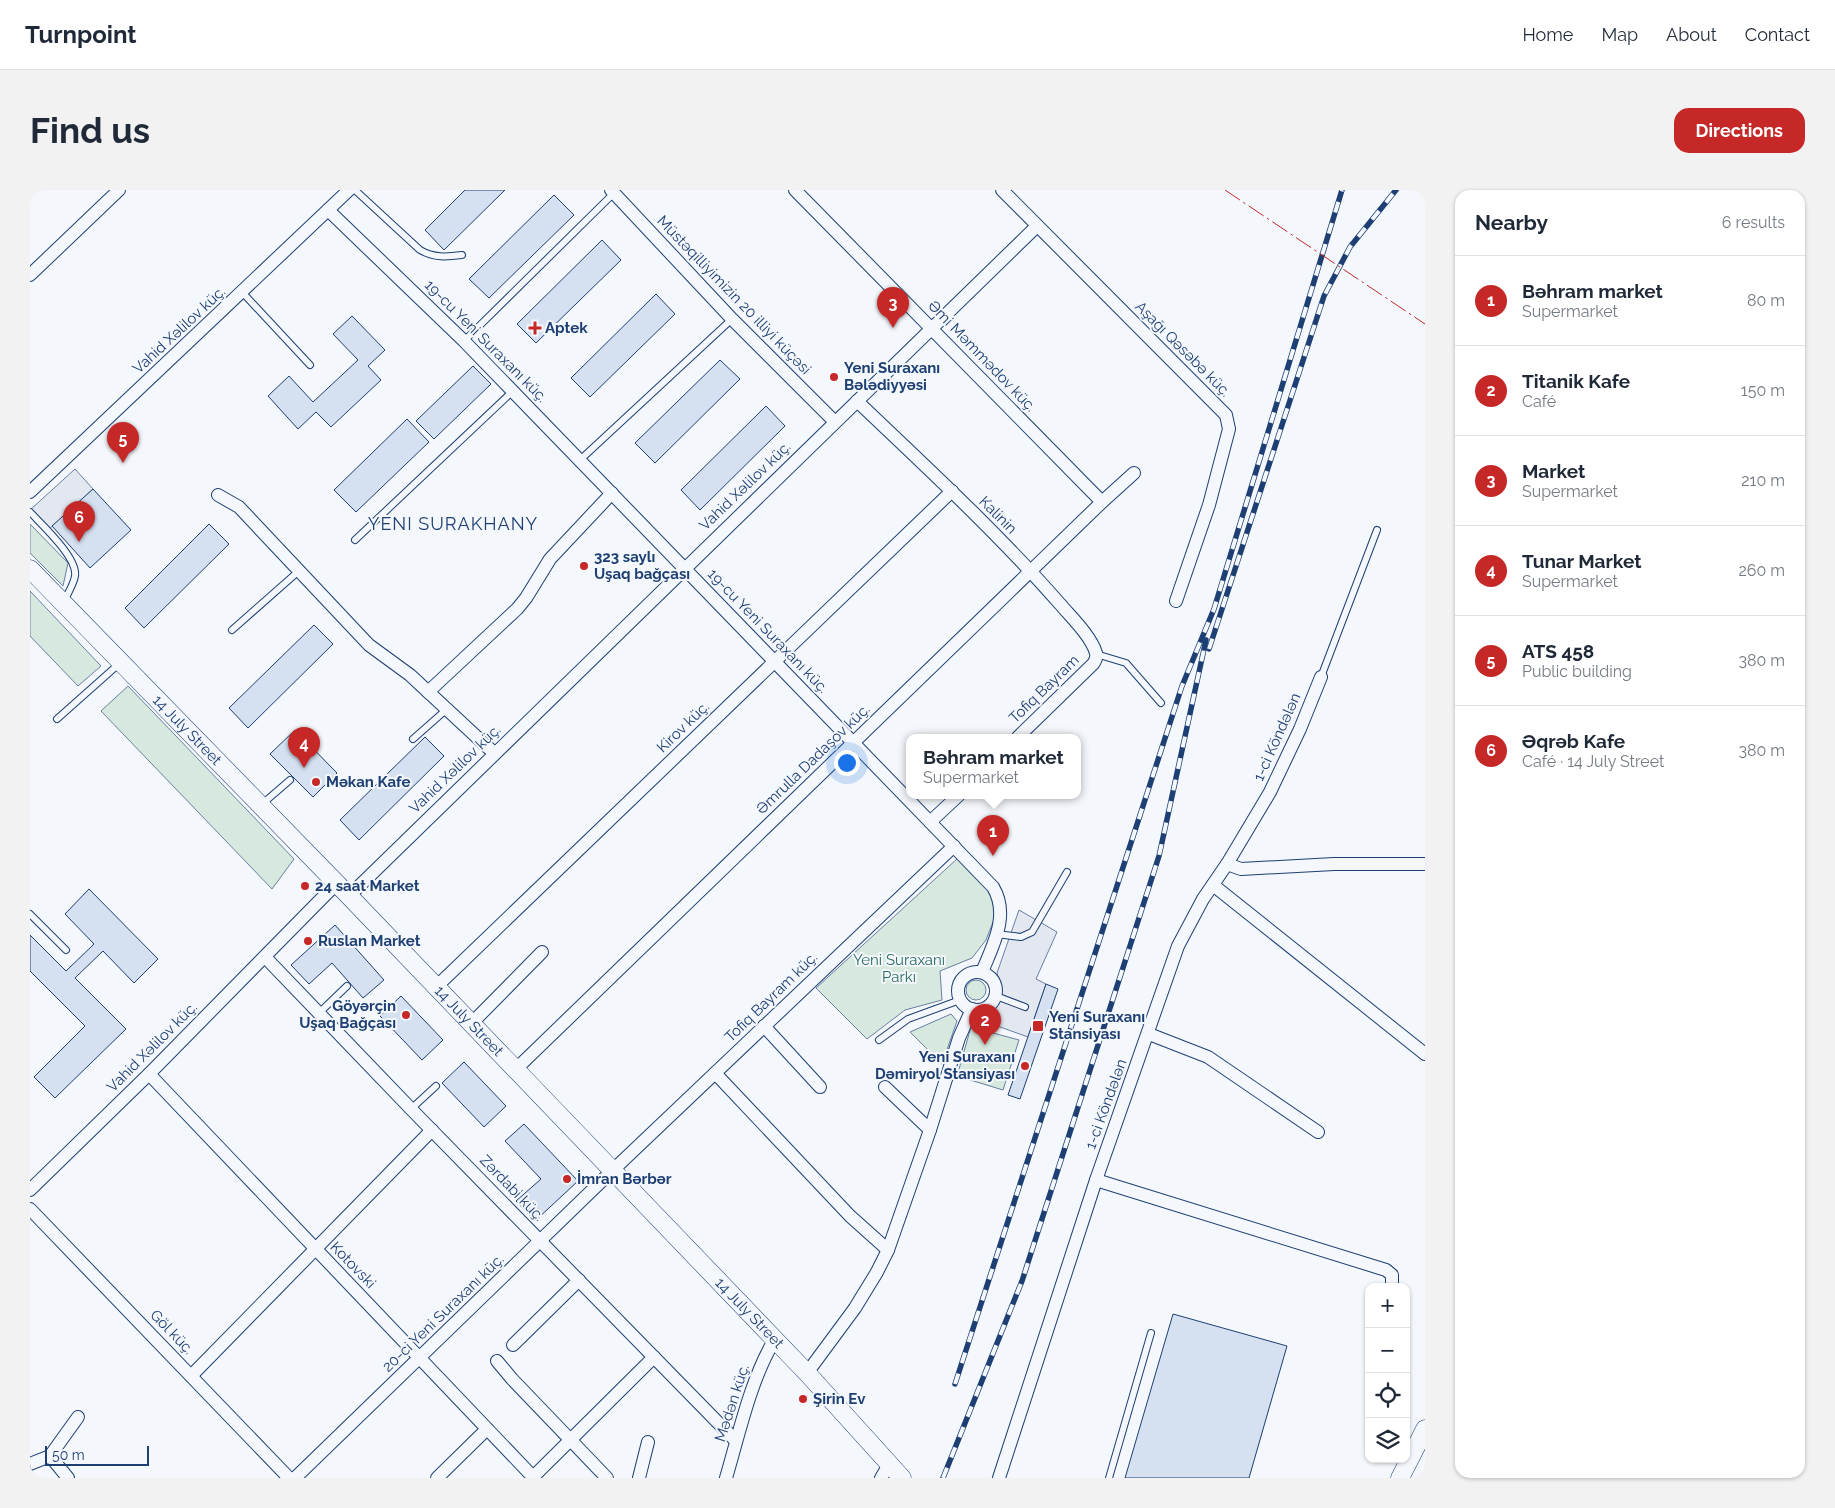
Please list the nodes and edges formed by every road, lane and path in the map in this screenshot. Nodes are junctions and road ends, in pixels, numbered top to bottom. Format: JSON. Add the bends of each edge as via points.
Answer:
{"nodes":[{"id":1,"x":119,"y":190,"type":"edge"},
{"id":2,"x":349,"y":190,"type":"edge"},
{"id":3,"x":355,"y":190,"type":"edge"},
{"id":4,"x":795,"y":190,"type":"edge"},
{"id":5,"x":1002,"y":190,"type":"edge"},
{"id":6,"x":612,"y":191,"type":"edge"},
{"id":7,"x":328,"y":210,"type":"junction"},
{"id":8,"x":1036,"y":226,"type":"junction"},
{"id":9,"x":462,"y":255,"type":"dead end"},
{"id":10,"x":30,"y":275,"type":"edge"},
{"id":11,"x":242,"y":292,"type":"junction"},
{"id":12,"x":732,"y":319,"type":"junction"},
{"id":13,"x":933,"y":329,"type":"junction"},
{"id":14,"x":464,"y":340,"type":"junction"},
{"id":15,"x":310,"y":365,"type":"dead end"},
{"id":16,"x":513,"y":391,"type":"junction"},
{"id":17,"x":857,"y":401,"type":"junction"},
{"id":18,"x":835,"y":422,"type":"junction"},
{"id":19,"x":580,"y":460,"type":"junction"},
{"id":20,"x":1134,"y":473,"type":"dead end"},
{"id":21,"x":952,"y":491,"type":"junction"},
{"id":22,"x":30,"y":492,"type":"edge"},
{"id":23,"x":612,"y":493,"type":"junction"},
{"id":24,"x":218,"y":495,"type":"dead end"},
{"id":25,"x":1102,"y":502,"type":"junction"},
{"id":26,"x":30,"y":512,"type":"edge"},
{"id":27,"x":1377,"y":530,"type":"dead end"},
{"id":28,"x":355,"y":540,"type":"dead end"},
{"id":29,"x":684,"y":568,"type":"junction"},
{"id":30,"x":30,"y":569,"type":"edge"},
{"id":31,"x":300,"y":570,"type":"junction"},
{"id":32,"x":1031,"y":571,"type":"junction"},
{"id":33,"x":1176,"y":601,"type":"dead end"},
{"id":34,"x":63,"y":603,"type":"junction"},
{"id":35,"x":232,"y":630,"type":"dead end"},
{"id":36,"x":1095,"y":659,"type":"junction"},
{"id":37,"x":121,"y":662,"type":"junction"},
{"id":38,"x":774,"y":662,"type":"junction"},
{"id":39,"x":1321,"y":677,"type":"joint"},
{"id":40,"x":428,"y":692,"type":"junction"},
{"id":41,"x":1161,"y":703,"type":"dead end"},
{"id":42,"x":447,"y":709,"type":"junction"},
{"id":43,"x":58,"y":719,"type":"dead end"},
{"id":44,"x":1021,"y":734,"type":"edge"},
{"id":45,"x":413,"y":739,"type":"dead end"},
{"id":46,"x":853,"y":742,"type":"junction"},
{"id":47,"x":494,"y":754,"type":"junction"},
{"id":48,"x":290,"y":780,"type":"dead end"},
{"id":49,"x":906,"y":797,"type":"edge"},
{"id":50,"x":908,"y":799,"type":"edge"},
{"id":51,"x":955,"y":799,"type":"edge"},
{"id":52,"x":260,"y":806,"type":"junction"},
{"id":53,"x":930,"y":822,"type":"junction"},
{"id":54,"x":954,"y":846,"type":"junction"},
{"id":55,"x":1227,"y":864,"type":"junction"},
{"id":56,"x":1425,"y":864,"type":"edge"},
{"id":57,"x":1067,"y":872,"type":"dead end"},
{"id":58,"x":1213,"y":885,"type":"junction"},
{"id":59,"x":343,"y":890,"type":"junction"},
{"id":60,"x":30,"y":914,"type":"edge"},
{"id":61,"x":996,"y":934,"type":"junction"},
{"id":62,"x":66,"y":950,"type":"dead end"},
{"id":63,"x":542,"y":952,"type":"dead end"},
{"id":64,"x":265,"y":957,"type":"junction"},
{"id":65,"x":982,"y":972,"type":"junction"},
{"id":66,"x":347,"y":986,"type":"dead end"},
{"id":67,"x":436,"y":987,"type":"junction"},
{"id":68,"x":996,"y":996,"type":"junction"},
{"id":69,"x":960,"y":1000,"type":"junction"},
{"id":70,"x":1025,"y":1007,"type":"dead end"},
{"id":71,"x":972,"y":1009,"type":"junction"},
{"id":72,"x":319,"y":1013,"type":"junction"},
{"id":73,"x":472,"y":1024,"type":"junction"},
{"id":74,"x":764,"y":1026,"type":"junction"},
{"id":75,"x":1149,"y":1034,"type":"junction"},
{"id":76,"x":879,"y":1040,"type":"dead end"},
{"id":77,"x":1425,"y":1054,"type":"edge"},
{"id":78,"x":515,"y":1070,"type":"junction"},
{"id":79,"x":149,"y":1074,"type":"junction"},
{"id":80,"x":715,"y":1074,"type":"junction"},
{"id":81,"x":436,"y":1086,"type":"dead end"},
{"id":82,"x":820,"y":1087,"type":"dead end"},
{"id":83,"x":885,"y":1087,"type":"dead end"},
{"id":84,"x":411,"y":1109,"type":"junction"},
{"id":85,"x":432,"y":1130,"type":"junction"},
{"id":86,"x":930,"y":1130,"type":"junction"},
{"id":87,"x":1318,"y":1132,"type":"dead end"},
{"id":88,"x":612,"y":1171,"type":"junction"},
{"id":89,"x":1096,"y":1180,"type":"junction"},
{"id":90,"x":30,"y":1190,"type":"edge"},
{"id":91,"x":30,"y":1209,"type":"edge"},
{"id":92,"x":541,"y":1241,"type":"junction"},
{"id":93,"x":315,"y":1250,"type":"junction"},
{"id":94,"x":888,"y":1250,"type":"junction"},
{"id":95,"x":579,"y":1280,"type":"junction"},
{"id":96,"x":1392,"y":1283,"type":"edge"},
{"id":97,"x":1151,"y":1332,"type":"dead end"},
{"id":98,"x":775,"y":1339,"type":"junction"},
{"id":99,"x":514,"y":1345,"type":"dead end"},
{"id":100,"x":654,"y":1356,"type":"junction"},
{"id":101,"x":420,"y":1358,"type":"junction"},
{"id":102,"x":497,"y":1361,"type":"dead end"},
{"id":103,"x":807,"y":1373,"type":"junction"},
{"id":104,"x":191,"y":1376,"type":"junction"},
{"id":105,"x":78,"y":1416,"type":"dead end"},
{"id":106,"x":487,"y":1429,"type":"junction"},
{"id":107,"x":1424,"y":1432,"type":"edge"},
{"id":108,"x":570,"y":1440,"type":"junction"},
{"id":109,"x":736,"y":1441,"type":"junction"},
{"id":110,"x":648,"y":1442,"type":"dead end"},
{"id":111,"x":50,"y":1456,"type":"junction"},
{"id":112,"x":890,"y":1463,"type":"junction"},
{"id":113,"x":30,"y":1464,"type":"edge"},
{"id":114,"x":68,"y":1478,"type":"edge"},
{"id":115,"x":290,"y":1478,"type":"edge"},
{"id":116,"x":295,"y":1478,"type":"edge"},
{"id":117,"x":437,"y":1478,"type":"edge"},
{"id":118,"x":533,"y":1478,"type":"edge"},
{"id":119,"x":607,"y":1478,"type":"edge"},
{"id":120,"x":639,"y":1478,"type":"edge"},
{"id":121,"x":726,"y":1478,"type":"edge"},
{"id":122,"x":881,"y":1478,"type":"edge"},
{"id":123,"x":902,"y":1478,"type":"edge"},
{"id":124,"x":999,"y":1478,"type":"edge"},
{"id":125,"x":1109,"y":1478,"type":"edge"},
{"id":126,"x":1400,"y":1478,"type":"edge"}],
"edges":[{"from":1,"to":10,"type":"street"},
{"from":2,"to":7,"type":"street","name":"Vahid Xəlilov küç."},
{"from":3,"to":9,"type":"lane","via":[[420,250],[442,257]]},
{"from":4,"to":13,"type":"street","name":"Əmi Məmmədov küç."},
{"from":5,"to":8,"type":"street","name":"Aşağı Qəsəbə küç."},
{"from":6,"to":12,"type":"street","name":"Müstəqilliyimizin 20 illiyi küçəsi"},
{"from":6,"to":14,"type":"lane"},
{"from":7,"to":11,"type":"street","name":"Vahid Xəlilov küç."},
{"from":7,"to":14,"type":"street","name":"19-cu Yeni Suraxanı küç."},
{"from":8,"to":13,"type":"street","name":"Vahid Xəlilov küç."},
{"from":8,"to":33,"type":"street","name":"Aşağı Qəsəbə küç.","via":[[1226,415],[1228,429],[1209,505]]},
{"from":11,"to":15,"type":"lane"},
{"from":11,"to":22,"type":"street","name":"Vahid Xəlilov küç."},
{"from":12,"to":18,"type":"street","name":"Müstəqilliyimizin 20 illiyi küçəsi"},
{"from":12,"to":19,"type":"lane"},
{"from":13,"to":17,"type":"street","name":"Vahid Xəlilov küç."},
{"from":13,"to":25,"type":"street","name":"Əmi Məmmədov küç."},
{"from":14,"to":16,"type":"street","name":"19-cu Yeni Suraxanı küç."},
{"from":16,"to":19,"type":"street","name":"19-cu Yeni Suraxanı küç."},
{"from":16,"to":28,"type":"lane"},
{"from":17,"to":18,"type":"street","name":"Vahid Xəlilov küç."},
{"from":17,"to":21,"type":"street","name":"Kalinin"},
{"from":18,"to":29,"type":"street","name":"Vahid Xəlilov küç."},
{"from":19,"to":23,"type":"street","name":"19-cu Yeni Suraxanı küç."},
{"from":20,"to":25,"type":"street","name":"Əmrulla Dadaşov küç."},
{"from":21,"to":32,"type":"street","name":"Kalinin"},
{"from":21,"to":38,"type":"street","name":"Kirov küç."},
{"from":23,"to":29,"type":"street","name":"19-cu Yeni Suraxanı küç."},
{"from":23,"to":40,"type":"street","via":[[550,559],[517,609]]},
{"from":24,"to":31,"type":"street","via":[[239,507]]},
{"from":25,"to":32,"type":"street","name":"Əmrulla Dadaşov küç."},
{"from":26,"to":34,"type":"lane","via":[[74,566],[75,576]]},
{"from":27,"to":39,"type":"lane"},
{"from":29,"to":38,"type":"street","name":"19-cu Yeni Suraxanı küç."},
{"from":29,"to":47,"type":"street","name":"Vahid Xəlilov küç."},
{"from":30,"to":34,"type":"street","name":"14 July Street"},
{"from":31,"to":35,"type":"lane"},
{"from":31,"to":40,"type":"street","via":[[369,645]]},
{"from":32,"to":36,"type":"street","name":"Kalinin","via":[[1082,630]]},
{"from":32,"to":46,"type":"street","name":"Əmrulla Dadaşov küç."},
{"from":34,"to":37,"type":"street","name":"14 July Street"},
{"from":36,"to":41,"type":"lane","via":[[1126,663]]},
{"from":36,"to":44,"type":"street","name":"Tofiq Bayram"},
{"from":37,"to":43,"type":"lane"},
{"from":37,"to":52,"type":"street","name":"14 July Street"},
{"from":38,"to":46,"type":"street","name":"19-cu Yeni Suraxanı küç."},
{"from":38,"to":67,"type":"street","name":"Kirov küç."},
{"from":39,"to":55,"type":"street","name":"1-ci Köndələn","via":[[1270,792]]},
{"from":40,"to":42,"type":"street"},
{"from":42,"to":45,"type":"lane"},
{"from":42,"to":47,"type":"street"},
{"from":46,"to":49,"type":"street","name":"19-cu Yeni Suraxanı küç."},
{"from":46,"to":78,"type":"street","name":"Əmrulla Dadaşov küç."},
{"from":47,"to":59,"type":"street","name":"Vahid Xəlilov küç."},
{"from":48,"to":52,"type":"lane"},
{"from":50,"to":53,"type":"street","name":"19-cu Yeni Suraxanı küç."},
{"from":51,"to":53,"type":"street"},
{"from":52,"to":59,"type":"street","name":"14 July Street"},
{"from":53,"to":54,"type":"street","name":"19-cu Yeni Suraxanı küç."},
{"from":54,"to":61,"type":"street","name":"19-cu Yeni Suraxanı küç.","via":[[998,896],[1001,914]]},
{"from":54,"to":74,"type":"street","name":"Tofiq Bayram küç."},
{"from":55,"to":56,"type":"street","via":[[1241,869]]},
{"from":55,"to":58,"type":"street","name":"1-ci Köndələn"},
{"from":57,"to":61,"type":"lane","via":[[1032,932],[1022,937]]},
{"from":58,"to":75,"type":"street","name":"1-ci Köndələn","via":[[1190,920],[1178,946]]},
{"from":58,"to":77,"type":"street"},
{"from":59,"to":64,"type":"street","name":"Vahid Xəlilov küç."},
{"from":59,"to":67,"type":"street","name":"14 July Street"},
{"from":60,"to":62,"type":"lane"},
{"from":61,"to":65,"type":"street","name":"19-cu Yeni Suraxanı küç."},
{"from":63,"to":73,"type":"street"},
{"from":64,"to":72,"type":"street","name":"Zərdabi küç."},
{"from":64,"to":79,"type":"street","name":"Vahid Xəlilov küç."},
{"from":65,"to":68,"type":"street","via":[[994,981]]},
{"from":65,"to":69,"type":"street","via":[[962,978],[958,985]]},
{"from":66,"to":72,"type":"lane"},
{"from":67,"to":73,"type":"street","name":"14 July Street"},
{"from":68,"to":70,"type":"lane"},
{"from":68,"to":71,"type":"street","via":[[987,1008]]},
{"from":69,"to":71,"type":"street"},
{"from":69,"to":76,"type":"lane","via":[[908,1019]]},
{"from":71,"to":86,"type":"street","via":[[959,1038]]},
{"from":72,"to":84,"type":"street","name":"Zərdabi küç."},
{"from":73,"to":78,"type":"street","name":"14 July Street"},
{"from":74,"to":80,"type":"street","name":"Tofiq Bayram küç."},
{"from":74,"to":82,"type":"street"},
{"from":75,"to":87,"type":"street","via":[[1208,1057]]},
{"from":75,"to":89,"type":"street","name":"1-ci Köndələn"},
{"from":78,"to":88,"type":"street","name":"14 July Street"},
{"from":79,"to":90,"type":"street","name":"Vahid Xəlilov küç."},
{"from":79,"to":93,"type":"street","name":"Kotovski"},
{"from":80,"to":88,"type":"street","name":"Tofiq Bayram küç."},
{"from":80,"to":94,"type":"street","via":[[850,1216]]},
{"from":81,"to":84,"type":"lane"},
{"from":83,"to":86,"type":"street"},
{"from":84,"to":85,"type":"street","name":"Zərdabi küç."},
{"from":85,"to":92,"type":"street","name":"Zərdabi küç."},
{"from":85,"to":93,"type":"street"},
{"from":86,"to":94,"type":"street"},
{"from":88,"to":92,"type":"street","name":"20-ci Yeni Suraxanı küç."},
{"from":88,"to":98,"type":"street","name":"14 July Street"},
{"from":89,"to":96,"type":"street","via":[[1386,1270],[1392,1275]]},
{"from":89,"to":124,"type":"street","name":"1-ci Köndələn"},
{"from":91,"to":104,"type":"street","name":"Göl küç."},
{"from":92,"to":95,"type":"street","name":"Zərdabi küç."},
{"from":92,"to":101,"type":"street","name":"20-ci Yeni Suraxanı küç."},
{"from":93,"to":101,"type":"street","name":"Kotovski"},
{"from":93,"to":104,"type":"street"},
{"from":94,"to":103,"type":"street","via":[[855,1308]]},
{"from":95,"to":99,"type":"street"},
{"from":95,"to":100,"type":"street","name":"Zərdabi küç."},
{"from":97,"to":125,"type":"lane"},
{"from":98,"to":103,"type":"street","name":"14 July Street"},
{"from":98,"to":109,"type":"street","name":"Mədən küç.","via":[[764,1360]]},
{"from":100,"to":108,"type":"street"},
{"from":100,"to":109,"type":"street","name":"Zərdabi küç."},
{"from":101,"to":106,"type":"street","name":"Kotovski"},
{"from":101,"to":116,"type":"street","name":"20-ci Yeni Suraxanı küç."},
{"from":102,"to":108,"type":"street"},
{"from":103,"to":112,"type":"street","name":"14 July Street"},
{"from":104,"to":115,"type":"street","name":"Göl küç."},
{"from":105,"to":111,"type":"street"},
{"from":106,"to":117,"type":"street"},
{"from":106,"to":118,"type":"street","name":"Kotovski"},
{"from":107,"to":126,"type":"street"},
{"from":108,"to":118,"type":"street"},
{"from":108,"to":119,"type":"street"},
{"from":109,"to":121,"type":"street","name":"Mədən küç."},
{"from":110,"to":120,"type":"street"},
{"from":111,"to":113,"type":"street"},
{"from":111,"to":114,"type":"street"},
{"from":112,"to":122,"type":"street"},
{"from":112,"to":123,"type":"street","name":"14 July Street"}]}
